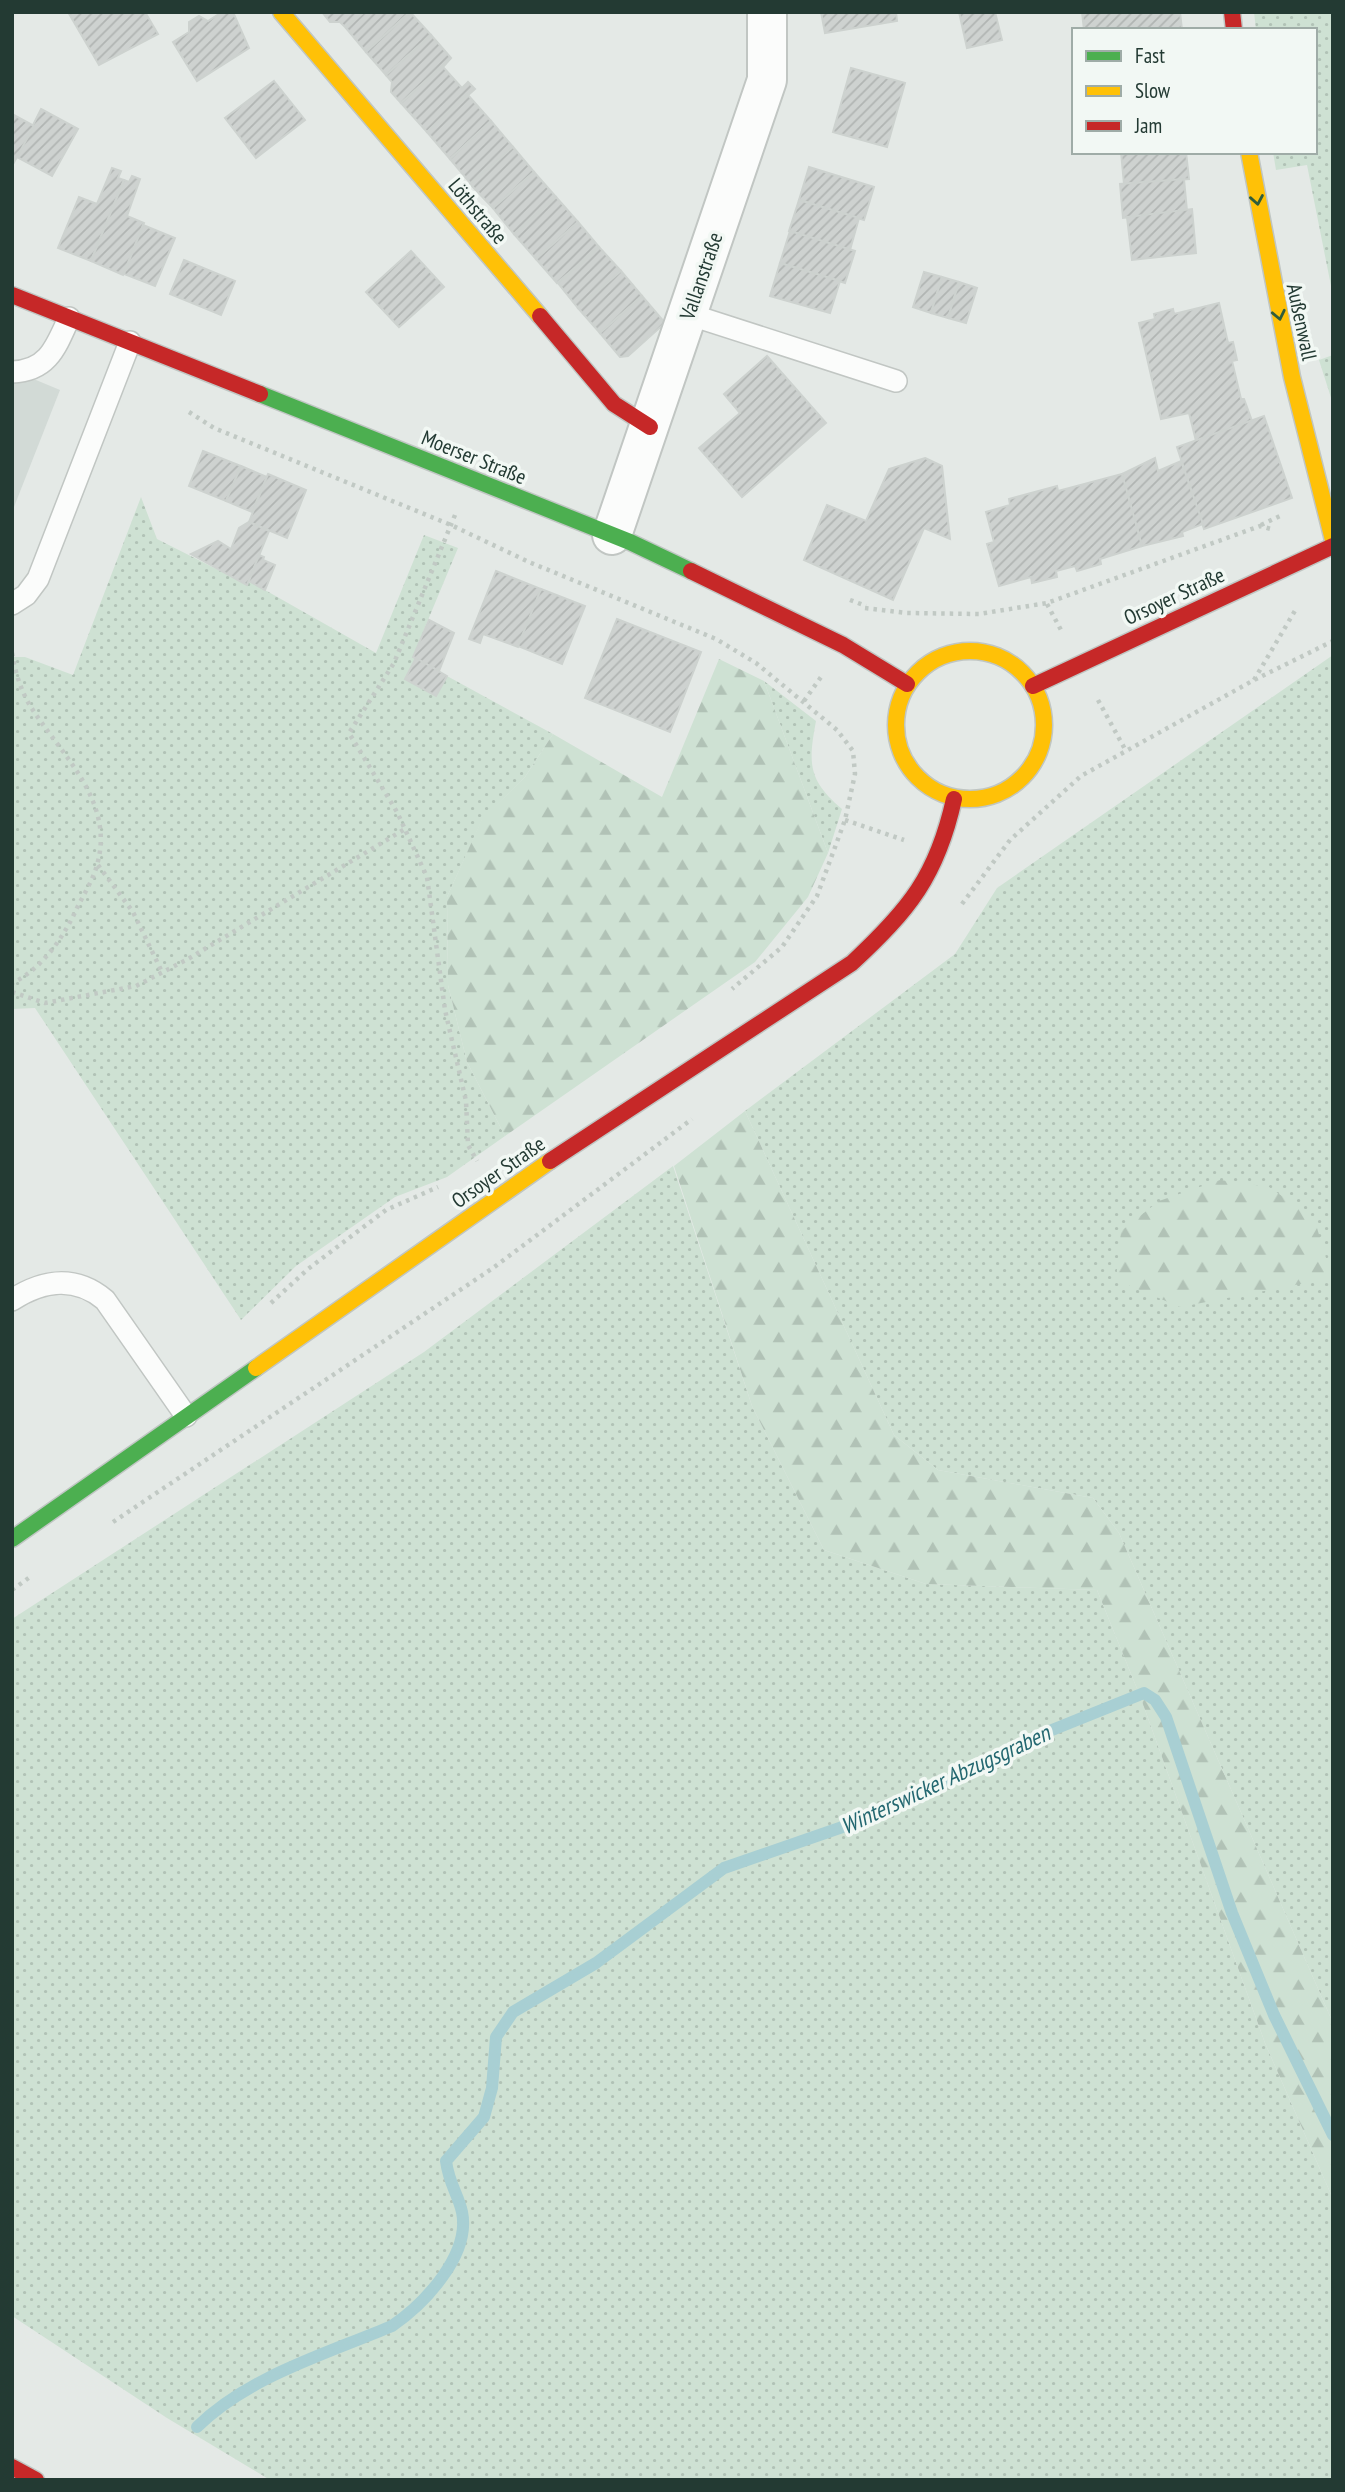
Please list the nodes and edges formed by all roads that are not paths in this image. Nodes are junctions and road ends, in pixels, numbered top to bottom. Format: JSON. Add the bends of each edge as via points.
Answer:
{"nodes":[{"id":1,"x":767,"y":12,"type":"edge"},
{"id":2,"x":286,"y":15,"type":"edge"},
{"id":3,"x":1249,"y":154,"type":"edge"},
{"id":4,"x":12,"y":295,"type":"edge"},
{"id":5,"x":688,"y":314,"type":"junction"},
{"id":6,"x":69,"y":318,"type":"junction"},
{"id":7,"x":130,"y":342,"type":"junction"},
{"id":8,"x":12,"y":372,"type":"edge"},
{"id":9,"x":896,"y":381,"type":"dead end"},
{"id":10,"x":650,"y":427,"type":"junction"},
{"id":11,"x":612,"y":535,"type":"junction"},
{"id":12,"x":1333,"y":543,"type":"edge"},
{"id":13,"x":12,"y":604,"type":"edge"},
{"id":14,"x":907,"y":684,"type":"junction"},
{"id":15,"x":1033,"y":686,"type":"junction"},
{"id":16,"x":954,"y":799,"type":"junction"},
{"id":17,"x":12,"y":1300,"type":"edge"},
{"id":18,"x":186,"y":1416,"type":"junction"},
{"id":19,"x":12,"y":1539,"type":"edge"},
{"id":20,"x":14,"y":2471,"type":"edge"},
{"id":21,"x":36,"y":2480,"type":"edge"}],
"edges":[{"from":1,"to":5,"type":"street","name":"Vallanstraße","via":[[767,80]]},
{"from":2,"to":10,"type":"street","name":"Löthstraße","via":[[614,404]]},
{"from":3,"to":12,"type":"street","name":"Außenwall","one_way":true,"via":[[1292,377]]},
{"from":4,"to":6,"type":"street","name":"Moerser Straße"},
{"from":5,"to":9,"type":"lane"},
{"from":5,"to":10,"type":"street","name":"Vallanstraße"},
{"from":6,"to":7,"type":"street","name":"Moerser Straße"},
{"from":6,"to":8,"type":"lane","via":[[43,365]]},
{"from":7,"to":11,"type":"street","name":"Moerser Straße"},
{"from":7,"to":13,"type":"lane","via":[[38,579],[26,596]]},
{"from":10,"to":11,"type":"street","name":"Vallanstraße"},
{"from":11,"to":14,"type":"street","name":"Moerser Straße","via":[[843,645]]},
{"from":12,"to":15,"type":"street","name":"Orsoyer Straße"},
{"from":14,"to":15,"type":"street","via":[[928,663],[956,652],[986,652],[1013,664]]},
{"from":14,"to":16,"type":"street","via":[[896,711],[896,740],[907,766],[927,787]]},
{"from":15,"to":16,"type":"street","via":[[1042,704],[1044,724],[1035,762],[1000,794]]},
{"from":16,"to":18,"type":"street","name":"Orsoyer Straße","via":[[940,853],[883,936],[852,963],[581,1139]]},
{"from":17,"to":18,"type":"lane","via":[[52,1282],[93,1290]]},
{"from":18,"to":19,"type":"street","name":"Orsoyer Straße"},
{"from":20,"to":21,"type":"street"}]}
